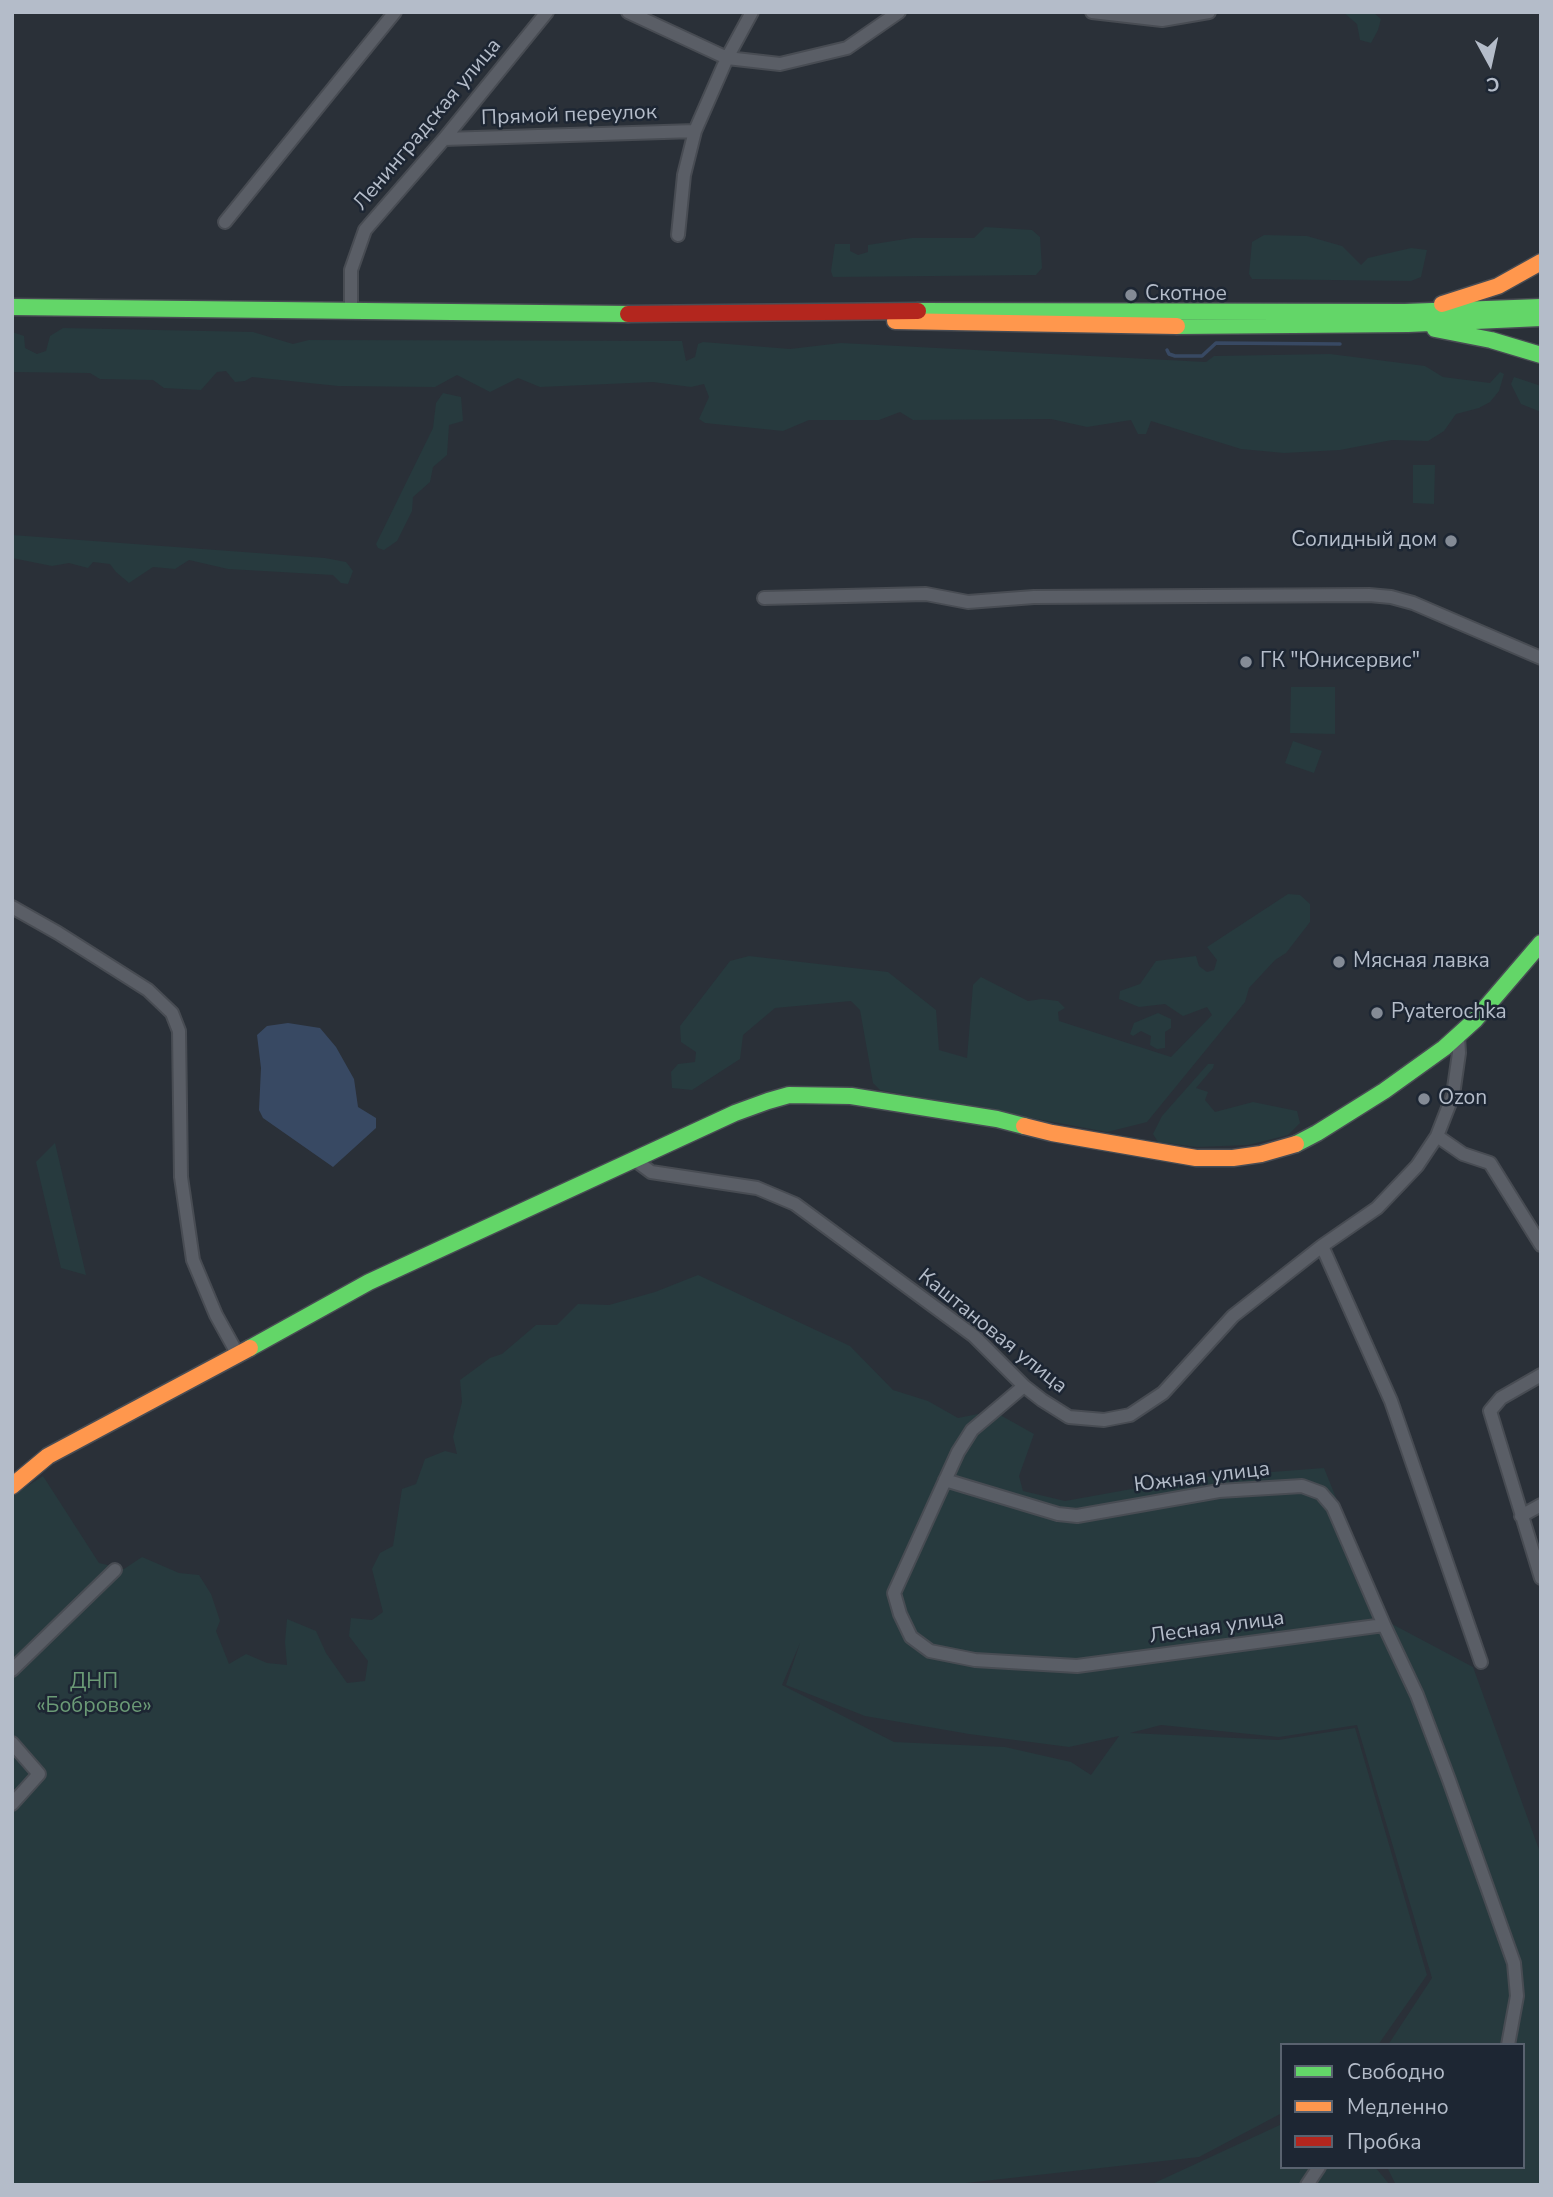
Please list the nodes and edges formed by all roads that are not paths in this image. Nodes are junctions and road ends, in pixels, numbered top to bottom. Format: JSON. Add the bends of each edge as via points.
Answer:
{"nodes":[{"id":1,"x":395,"y":12,"type":"edge"},
{"id":2,"x":547,"y":12,"type":"edge"},
{"id":3,"x":628,"y":12,"type":"edge"},
{"id":4,"x":752,"y":12,"type":"edge"},
{"id":5,"x":899,"y":12,"type":"edge"},
{"id":6,"x":1092,"y":12,"type":"edge"},
{"id":7,"x":1209,"y":12,"type":"edge"},
{"id":8,"x":727,"y":58,"type":"junction"},
{"id":9,"x":695,"y":131,"type":"junction"},
{"id":10,"x":444,"y":139,"type":"junction"},
{"id":11,"x":225,"y":222,"type":"dead end"},
{"id":12,"x":678,"y":235,"type":"dead end"},
{"id":13,"x":1541,"y":262,"type":"edge"},
{"id":14,"x":12,"y":307,"type":"edge"},
{"id":15,"x":1541,"y":307,"type":"edge"},
{"id":16,"x":351,"y":312,"type":"junction"},
{"id":17,"x":1407,"y":318,"type":"junction"},
{"id":18,"x":1541,"y":318,"type":"edge"},
{"id":19,"x":1541,"y":355,"type":"edge"},
{"id":20,"x":764,"y":598,"type":"dead end"},
{"id":21,"x":1541,"y":658,"type":"edge"},
{"id":22,"x":12,"y":907,"type":"edge"},
{"id":23,"x":1541,"y":943,"type":"edge"},
{"id":24,"x":1458,"y":1036,"type":"junction"},
{"id":25,"x":1437,"y":1136,"type":"junction"},
{"id":26,"x":635,"y":1160,"type":"junction"},
{"id":27,"x":1541,"y":1245,"type":"edge"},
{"id":28,"x":1322,"y":1246,"type":"junction"},
{"id":29,"x":237,"y":1353,"type":"junction"},
{"id":30,"x":1541,"y":1375,"type":"edge"},
{"id":31,"x":1024,"y":1386,"type":"junction"},
{"id":32,"x":945,"y":1480,"type":"junction"},
{"id":33,"x":12,"y":1486,"type":"edge"},
{"id":34,"x":1541,"y":1505,"type":"edge"},
{"id":35,"x":1521,"y":1516,"type":"junction"},
{"id":36,"x":115,"y":1570,"type":"dead end"},
{"id":37,"x":1541,"y":1578,"type":"edge"},
{"id":38,"x":1384,"y":1625,"type":"junction"},
{"id":39,"x":1482,"y":1662,"type":"dead end"},
{"id":40,"x":12,"y":1670,"type":"edge"},
{"id":41,"x":12,"y":1743,"type":"edge"},
{"id":42,"x":12,"y":1804,"type":"edge"},
{"id":43,"x":1508,"y":2043,"type":"edge"},
{"id":44,"x":1318,"y":2169,"type":"edge"},
{"id":45,"x":1307,"y":2185,"type":"edge"}],
"edges":[{"from":1,"to":11,"type":"street"},
{"from":2,"to":10,"type":"street","name":"Ленинградская улица"},
{"from":3,"to":8,"type":"street"},
{"from":4,"to":8,"type":"street"},
{"from":5,"to":8,"type":"street","via":[[847,48],[780,64]]},
{"from":6,"to":7,"type":"street","via":[[1162,20]]},
{"from":8,"to":9,"type":"street"},
{"from":9,"to":10,"type":"street","name":"Прямой переулок"},
{"from":9,"to":12,"type":"street","via":[[684,175]]},
{"from":10,"to":16,"type":"street","name":"Ленинградская улица","via":[[362,235],[351,270]]},
{"from":13,"to":17,"type":"main road","via":[[1498,286]]},
{"from":14,"to":16,"type":"main road"},
{"from":15,"to":17,"type":"main road"},
{"from":16,"to":17,"type":"main road","via":[[856,311]]},
{"from":17,"to":18,"type":"main road"},
{"from":17,"to":19,"type":"main road"},
{"from":20,"to":21,"type":"street","via":[[926,594],[968,602],[1034,597],[1391,597]]},
{"from":22,"to":29,"type":"street","via":[[148,990],[172,1013],[179,1031],[181,1177],[193,1260]]},
{"from":23,"to":24,"type":"main road"},
{"from":24,"to":25,"type":"street","name":"Каштановая улица","via":[[1453,1095]]},
{"from":24,"to":26,"type":"main road","via":[[1317,1133],[1261,1154],[1182,1156],[851,1096],[789,1095],[735,1113]]},
{"from":25,"to":27,"type":"street","via":[[1463,1154],[1490,1163]]},
{"from":25,"to":28,"type":"street","name":"Каштановая улица","via":[[1417,1166],[1377,1208]]},
{"from":26,"to":29,"type":"main road","via":[[387,1273]]},
{"from":26,"to":31,"type":"street","name":"Каштановая улица","via":[[651,1172],[757,1188],[795,1203],[974,1336]]},
{"from":28,"to":31,"type":"street","name":"Каштановая улица","via":[[1233,1316],[1163,1393],[1130,1415],[1104,1420],[1069,1417]]},
{"from":28,"to":39,"type":"street","via":[[1391,1401]]},
{"from":29,"to":33,"type":"main road","via":[[48,1456]]},
{"from":30,"to":35,"type":"street","via":[[1501,1398],[1490,1411]]},
{"from":31,"to":32,"type":"street","name":"Лесная улица","via":[[972,1430]]},
{"from":32,"to":38,"type":"street","name":"Южная улица","via":[[1077,1516],[1219,1491],[1302,1486],[1321,1493],[1333,1507]]},
{"from":32,"to":38,"type":"street","name":"Лесная улица","via":[[894,1593],[911,1637],[930,1651],[975,1660],[1077,1666]]},
{"from":34,"to":35,"type":"street"},
{"from":35,"to":37,"type":"street"},
{"from":36,"to":40,"type":"street"},
{"from":38,"to":43,"type":"street","via":[[1450,1780],[1514,1963],[1517,1996]]},
{"from":41,"to":42,"type":"street","via":[[39,1774]]},
{"from":44,"to":45,"type":"street"}]}
